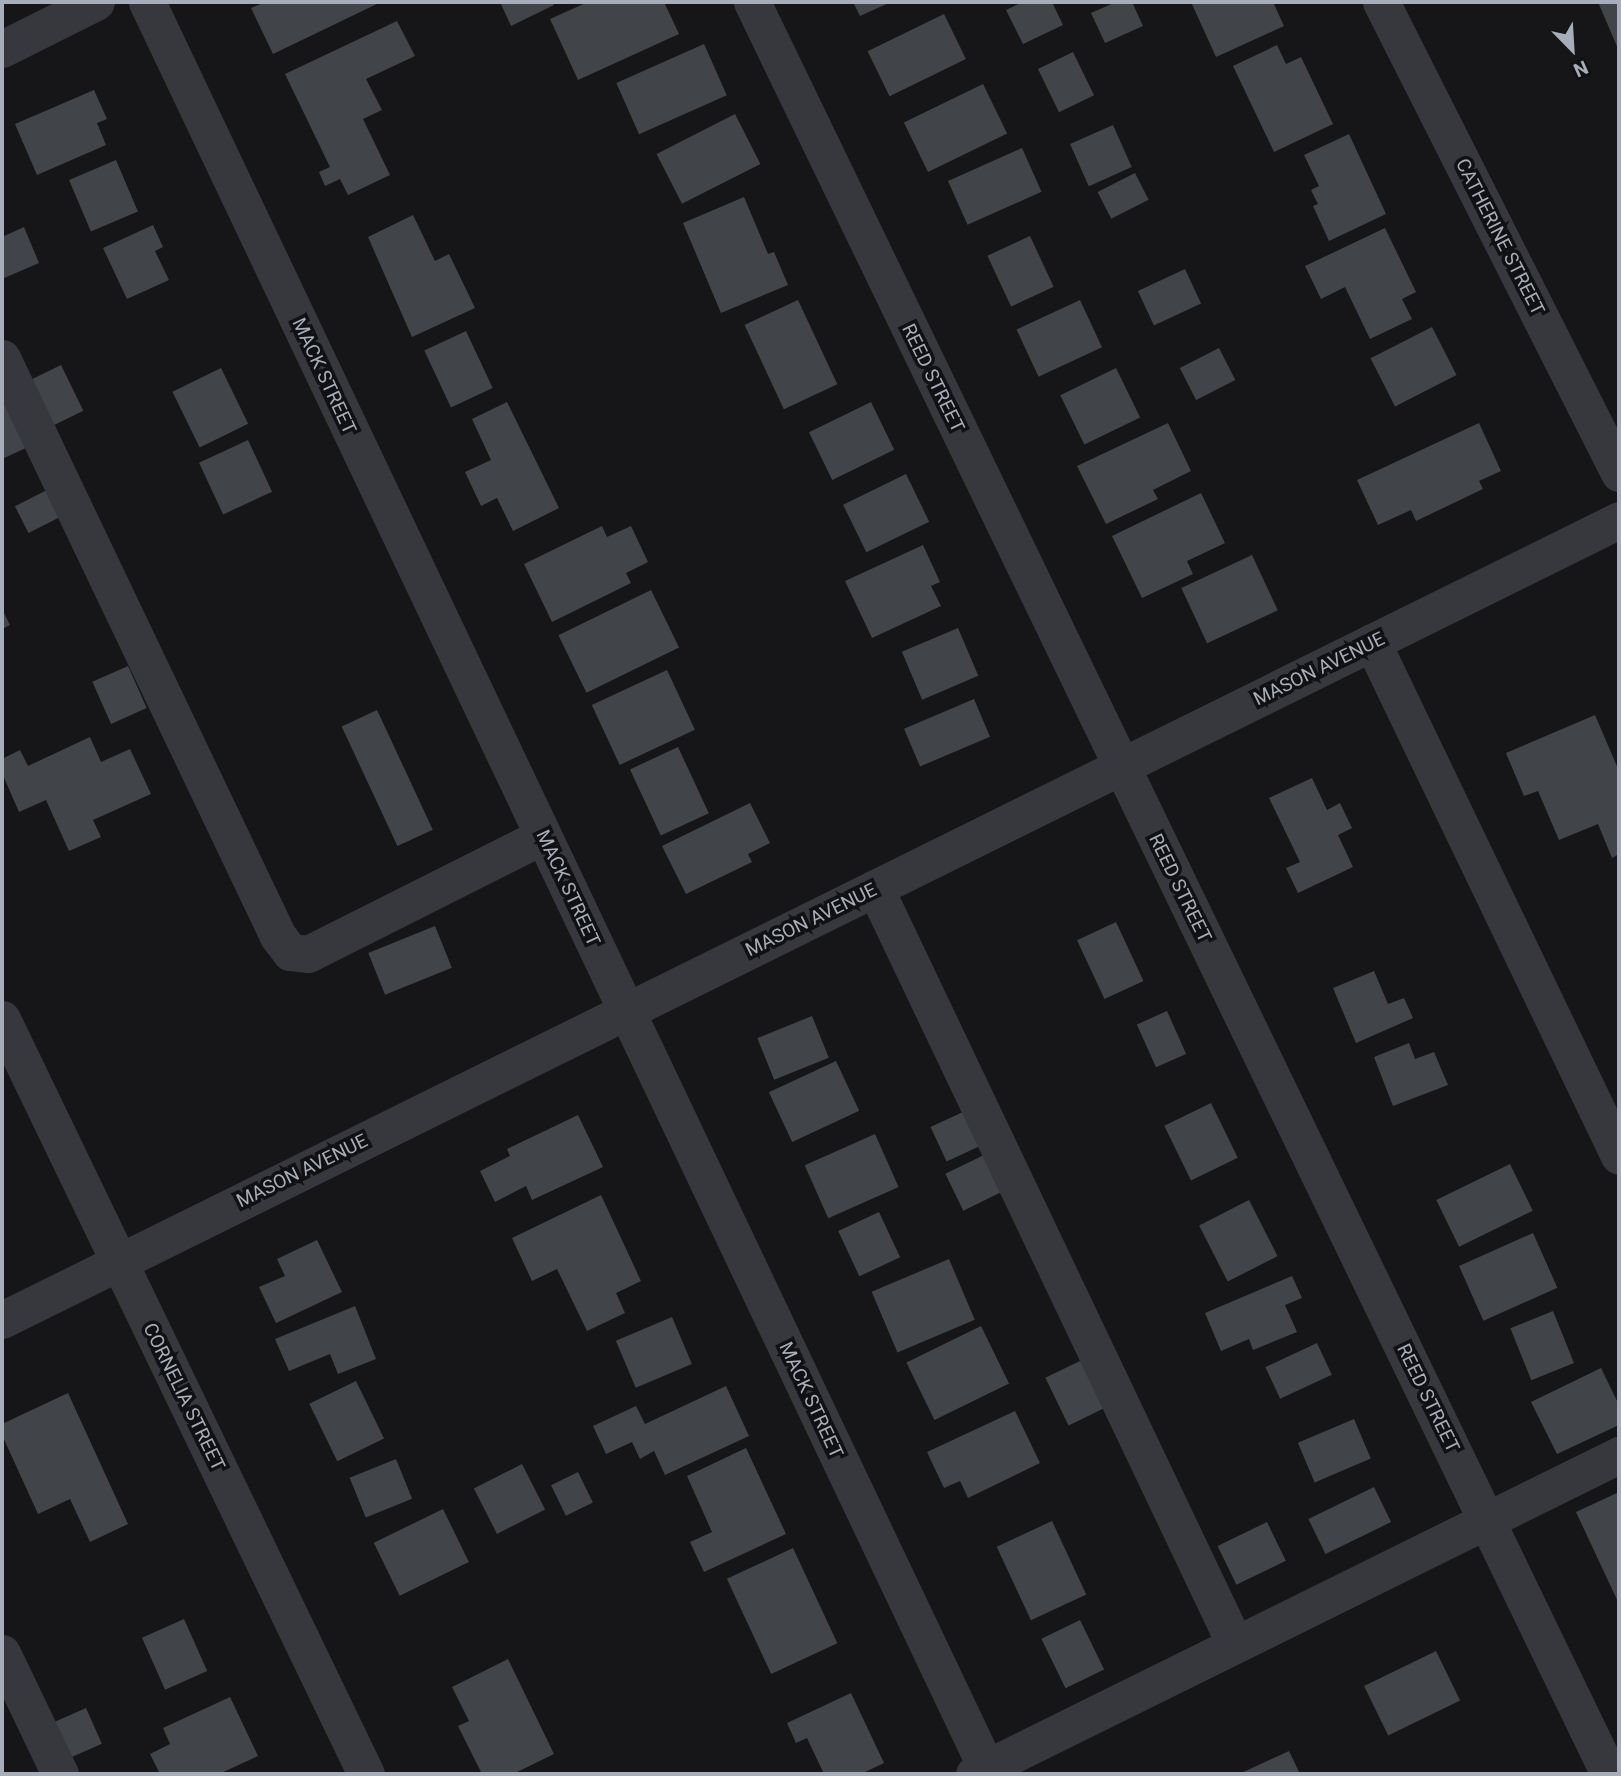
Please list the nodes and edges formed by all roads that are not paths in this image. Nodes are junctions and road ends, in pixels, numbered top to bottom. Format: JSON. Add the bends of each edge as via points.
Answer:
{"nodes":[{"id":1,"x":96,"y":2,"type":"edge"},
{"id":2,"x":147,"y":2,"type":"edge"},
{"id":3,"x":752,"y":2,"type":"edge"},
{"id":4,"x":1381,"y":2,"type":"edge"},
{"id":5,"x":2,"y":49,"type":"edge"},
{"id":6,"x":2,"y":358,"type":"edge"},
{"id":7,"x":1619,"y":473,"type":"edge"},
{"id":8,"x":1619,"y":520,"type":"edge"},
{"id":9,"x":1372,"y":642,"type":"junction"},
{"id":10,"x":1122,"y":767,"type":"junction"},
{"id":11,"x":543,"y":836,"type":"junction"},
{"id":12,"x":876,"y":888,"type":"junction"},
{"id":13,"x":626,"y":1011,"type":"junction"},
{"id":14,"x":2,"y":1019,"type":"edge"},
{"id":15,"x":1619,"y":1156,"type":"edge"},
{"id":16,"x":119,"y":1262,"type":"junction"},
{"id":17,"x":2,"y":1320,"type":"edge"},
{"id":18,"x":1619,"y":1455,"type":"edge"},
{"id":19,"x":1486,"y":1518,"type":"junction"},
{"id":20,"x":1235,"y":1644,"type":"junction"},
{"id":21,"x":2,"y":1653,"type":"edge"},
{"id":22,"x":983,"y":1772,"type":"edge"},
{"id":23,"x":60,"y":1774,"type":"edge"},
{"id":24,"x":366,"y":1774,"type":"edge"},
{"id":25,"x":1609,"y":1774,"type":"edge"}],
"edges":[{"from":1,"to":5,"type":"street"},
{"from":2,"to":11,"type":"street","name":"MACK STREET"},
{"from":3,"to":10,"type":"street","name":"REED STREET"},
{"from":4,"to":7,"type":"street","name":"CATHERINE STREET"},
{"from":6,"to":11,"type":"street","via":[[271,923],[290,952],[308,954]]},
{"from":8,"to":9,"type":"street","name":"MASON AVENUE"},
{"from":9,"to":10,"type":"street","name":"MASON AVENUE"},
{"from":9,"to":15,"type":"street"},
{"from":10,"to":12,"type":"street","name":"MASON AVENUE"},
{"from":10,"to":19,"type":"street","name":"REED STREET"},
{"from":11,"to":13,"type":"street","name":"MACK STREET"},
{"from":12,"to":13,"type":"street","name":"MASON AVENUE"},
{"from":12,"to":20,"type":"street"},
{"from":13,"to":16,"type":"street","name":"MASON AVENUE"},
{"from":13,"to":22,"type":"street","name":"MACK STREET"},
{"from":14,"to":16,"type":"street","name":"CORNELIA STREET"},
{"from":16,"to":17,"type":"street","name":"MASON AVENUE"},
{"from":16,"to":24,"type":"street","name":"CORNELIA STREET"},
{"from":18,"to":19,"type":"street"},
{"from":19,"to":20,"type":"street"},
{"from":19,"to":25,"type":"street","name":"REED STREET"},
{"from":20,"to":22,"type":"street"},
{"from":21,"to":23,"type":"street"}]}
